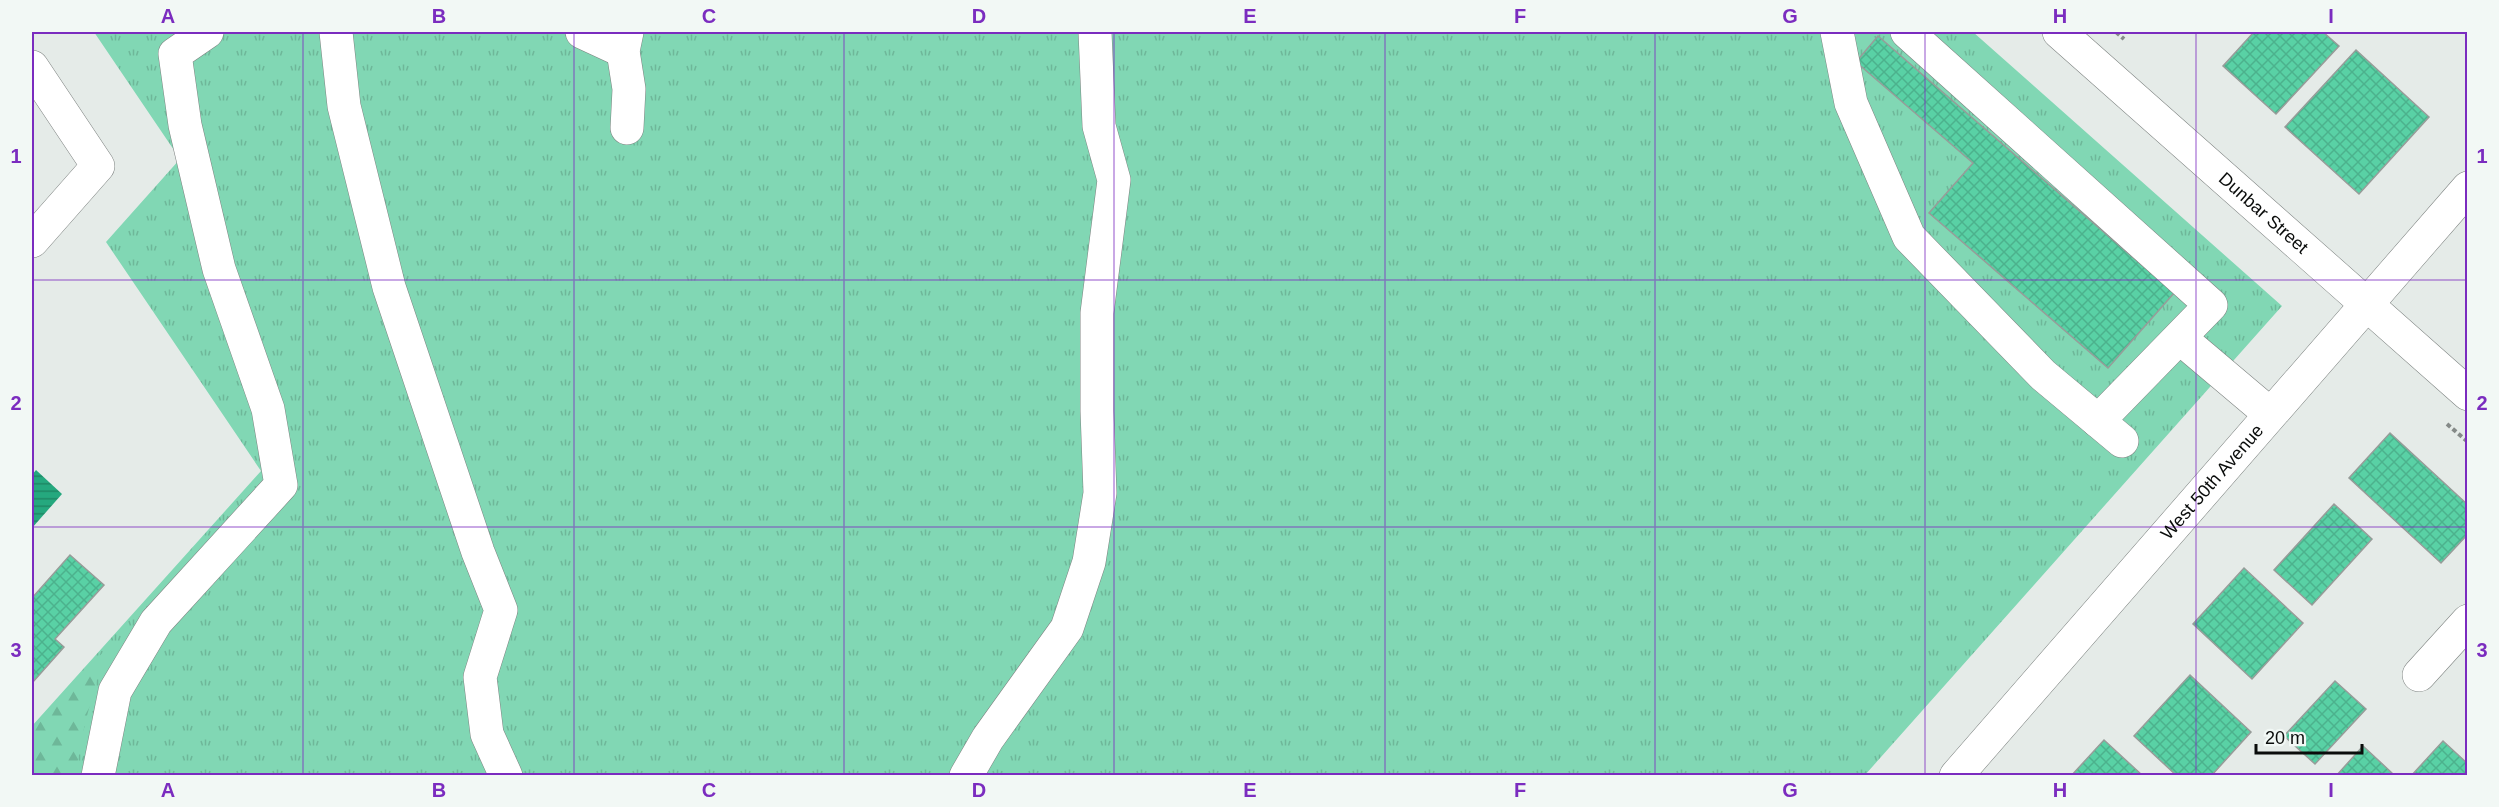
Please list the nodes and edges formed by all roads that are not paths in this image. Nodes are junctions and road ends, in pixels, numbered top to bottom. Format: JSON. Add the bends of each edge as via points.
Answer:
{"nodes":[{"id":1,"x":207,"y":32,"type":"edge"},
{"id":2,"x":336,"y":32,"type":"edge"},
{"id":3,"x":582,"y":32,"type":"edge"},
{"id":4,"x":1095,"y":32,"type":"edge"},
{"id":5,"x":1837,"y":32,"type":"edge"},
{"id":6,"x":1906,"y":32,"type":"edge"},
{"id":7,"x":2059,"y":32,"type":"edge"},
{"id":8,"x":625,"y":41,"type":"edge"},
{"id":9,"x":32,"y":67,"type":"edge"},
{"id":10,"x":627,"y":128,"type":"dead end"},
{"id":11,"x":2468,"y":188,"type":"edge"},
{"id":12,"x":32,"y":241,"type":"edge"},
{"id":13,"x":2365,"y":303,"type":"junction"},
{"id":14,"x":2180,"y":338,"type":"junction"},
{"id":15,"x":2468,"y":394,"type":"edge"},
{"id":16,"x":2270,"y":414,"type":"junction"},
{"id":17,"x":2468,"y":621,"type":"edge"},
{"id":18,"x":2419,"y":675,"type":"dead end"},
{"id":19,"x":98,"y":776,"type":"edge"},
{"id":20,"x":506,"y":776,"type":"edge"},
{"id":21,"x":966,"y":776,"type":"edge"},
{"id":22,"x":1956,"y":776,"type":"edge"}],
"edges":[{"from":1,"to":19,"type":"street","via":[[175,54],[185,125],[219,269],[268,409],[281,485],[156,622],[115,691]]},
{"from":2,"to":20,"type":"street","via":[[344,106],[389,287],[501,610],[480,677],[487,734]]},
{"from":3,"to":8,"type":"street"},
{"from":4,"to":21,"type":"street","via":[[1099,126],[1114,180],[1098,314],[1100,493],[1089,562],[1067,628],[988,738]]},
{"from":5,"to":14,"type":"street","via":[[1851,103],[1909,237],[2043,375],[2110,431]]},
{"from":6,"to":14,"type":"street","via":[[2211,305]]},
{"from":7,"to":13,"type":"street","name":"Dunbar Street"},
{"from":8,"to":10,"type":"street"},
{"from":9,"to":12,"type":"street","via":[[98,166]]},
{"from":11,"to":13,"type":"street","name":"West 50th Avenue"},
{"from":13,"to":15,"type":"street","name":"Dunbar Street"},
{"from":13,"to":16,"type":"street","name":"West 50th Avenue"},
{"from":14,"to":16,"type":"street"},
{"from":16,"to":22,"type":"street","name":"West 50th Avenue"},
{"from":17,"to":18,"type":"street"}]}
